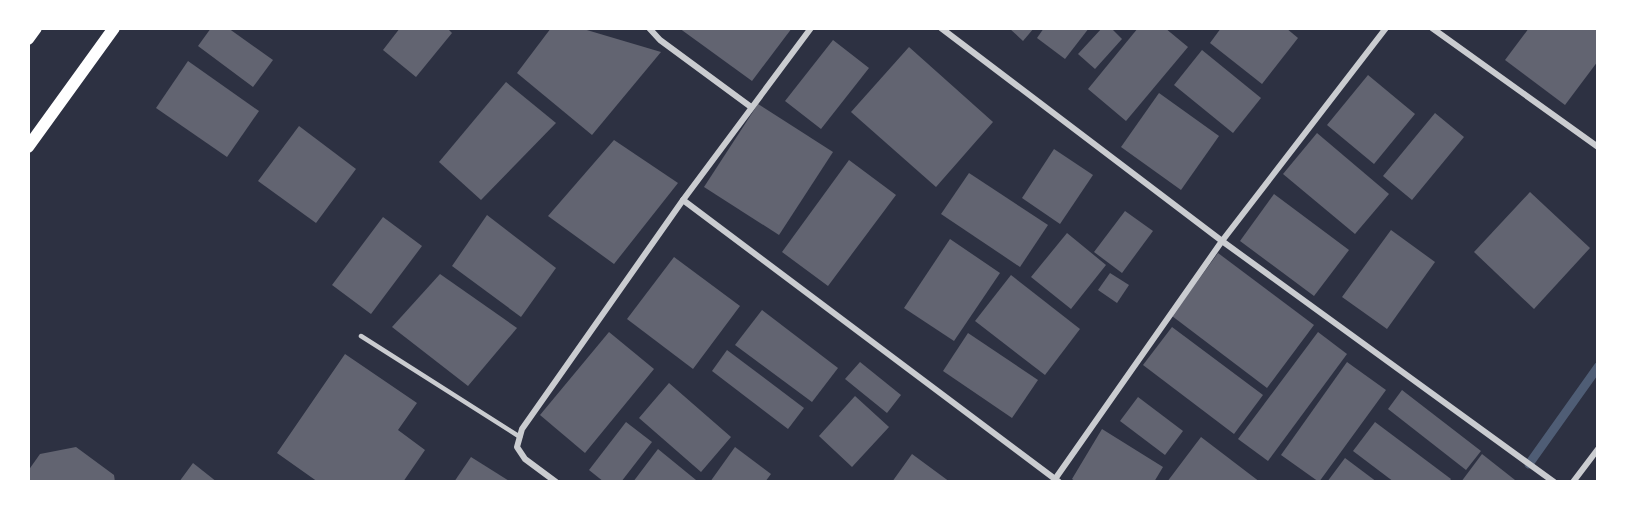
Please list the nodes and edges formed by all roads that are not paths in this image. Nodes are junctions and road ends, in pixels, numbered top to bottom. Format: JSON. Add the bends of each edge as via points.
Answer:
{"nodes":[{"id":1,"x":36,"y":28,"type":"edge"},
{"id":2,"x":114,"y":28,"type":"edge"},
{"id":3,"x":649,"y":28,"type":"edge"},
{"id":4,"x":811,"y":28,"type":"edge"},
{"id":5,"x":941,"y":28,"type":"edge"},
{"id":6,"x":1386,"y":28,"type":"edge"},
{"id":7,"x":1432,"y":28,"type":"edge"},
{"id":8,"x":28,"y":39,"type":"edge"},
{"id":9,"x":751,"y":107,"type":"junction"},
{"id":10,"x":28,"y":147,"type":"edge"},
{"id":11,"x":1598,"y":147,"type":"edge"},
{"id":12,"x":682,"y":200,"type":"junction"},
{"id":13,"x":1222,"y":241,"type":"junction"},
{"id":14,"x":361,"y":336,"type":"dead end"},
{"id":15,"x":520,"y":437,"type":"junction"},
{"id":16,"x":1598,"y":449,"type":"edge"},
{"id":17,"x":1056,"y":481,"type":"edge"},
{"id":18,"x":1553,"y":481,"type":"edge"},
{"id":19,"x":556,"y":482,"type":"edge"},
{"id":20,"x":1573,"y":482,"type":"edge"}],
"edges":[{"from":1,"to":8,"type":"main road"},
{"from":2,"to":10,"type":"main road"},
{"from":3,"to":9,"type":"street"},
{"from":4,"to":9,"type":"street"},
{"from":5,"to":13,"type":"street"},
{"from":6,"to":13,"type":"street"},
{"from":7,"to":11,"type":"street"},
{"from":9,"to":12,"type":"street"},
{"from":12,"to":15,"type":"street"},
{"from":12,"to":17,"type":"street"},
{"from":13,"to":17,"type":"street"},
{"from":13,"to":18,"type":"street"},
{"from":14,"to":15,"type":"lane"},
{"from":15,"to":19,"type":"street","via":[[517,447],[525,459]]},
{"from":16,"to":20,"type":"street"}]}
